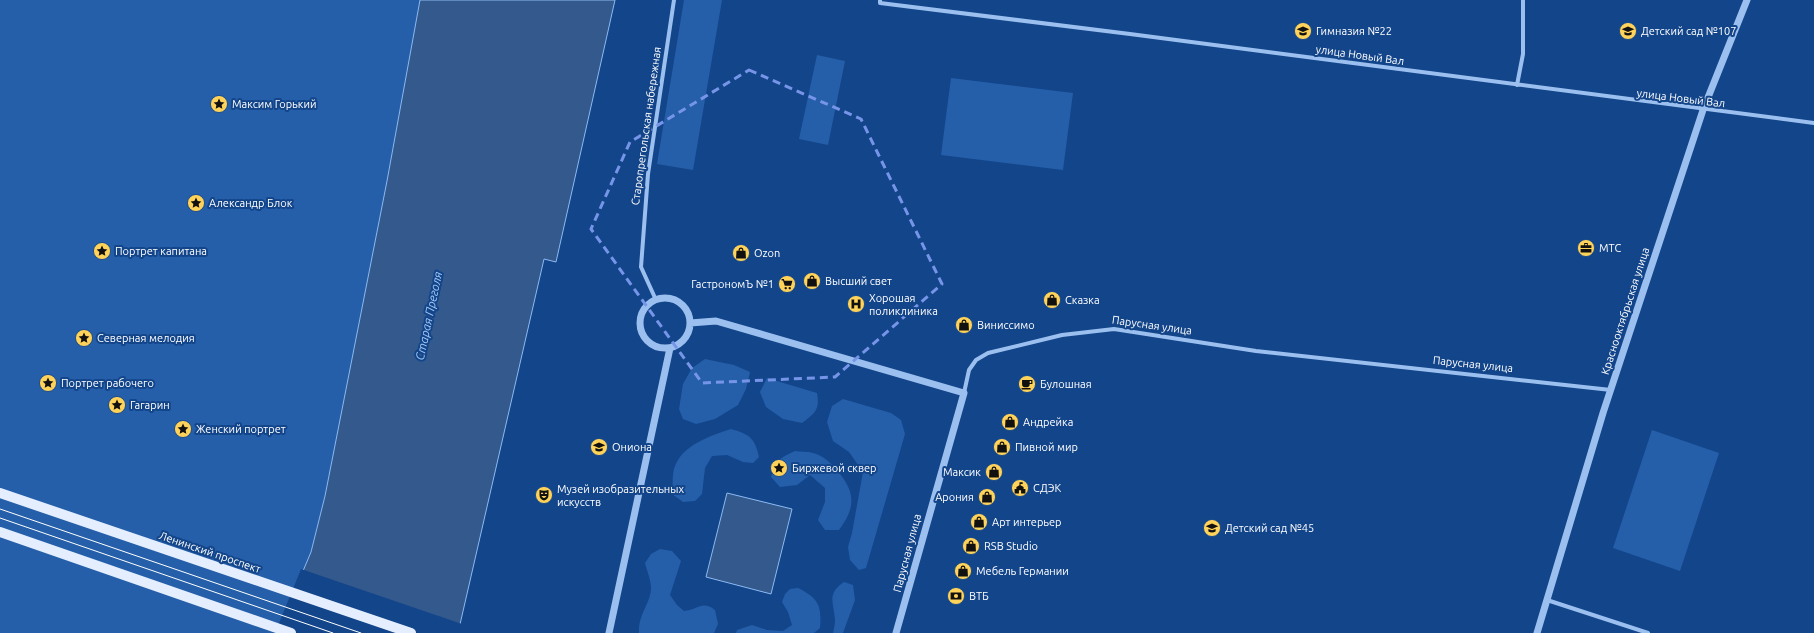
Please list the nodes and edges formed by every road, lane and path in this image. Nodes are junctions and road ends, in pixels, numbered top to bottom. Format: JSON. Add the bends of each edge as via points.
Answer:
{"nodes":[{"id":1,"x":674,"y":0,"type":"edge"},
{"id":2,"x":1523,"y":0,"type":"edge"},
{"id":3,"x":1747,"y":0,"type":"edge"},
{"id":4,"x":880,"y":1,"type":"edge"},
{"id":5,"x":1518,"y":85,"type":"junction"},
{"id":6,"x":1703,"y":110,"type":"junction"},
{"id":7,"x":1814,"y":124,"type":"edge"},
{"id":8,"x":656,"y":300,"type":"junction"},
{"id":9,"x":690,"y":324,"type":"junction"},
{"id":10,"x":670,"y":348,"type":"junction"},
{"id":11,"x":1611,"y":390,"type":"junction"},
{"id":12,"x":964,"y":393,"type":"junction"},
{"id":13,"x":0,"y":493,"type":"edge"},
{"id":14,"x":0,"y":532,"type":"edge"},
{"id":15,"x":1547,"y":600,"type":"junction"},
{"id":16,"x":291,"y":633,"type":"edge"},
{"id":17,"x":411,"y":633,"type":"edge"},
{"id":18,"x":609,"y":633,"type":"edge"},
{"id":19,"x":896,"y":633,"type":"edge"},
{"id":20,"x":1537,"y":633,"type":"edge"},
{"id":21,"x":1648,"y":633,"type":"edge"}],
"edges":[{"from":1,"to":8,"type":"street","name":"Старопрегольская набережная","via":[[648,174],[641,267]]},
{"from":2,"to":5,"type":"street","via":[[1523,54]]},
{"from":3,"to":6,"type":"street","name":"Краснооктябрьская улица"},
{"from":4,"to":5,"type":"street","name":"улица Новый Вал"},
{"from":5,"to":6,"type":"street","name":"улица Новый Вал"},
{"from":6,"to":7,"type":"street","name":"улица Новый Вал"},
{"from":6,"to":11,"type":"street","name":"Краснооктябрьская улица"},
{"from":8,"to":9,"type":"street","via":[[672,299],[679,302],[689,315]]},
{"from":8,"to":10,"type":"street","via":[[644,310],[641,329],[647,340],[654,345]]},
{"from":9,"to":10,"type":"street","via":[[684,339]]},
{"from":9,"to":12,"type":"street","via":[[716,321]]},
{"from":10,"to":18,"type":"street"},
{"from":11,"to":12,"type":"street","name":"Парусная улица","via":[[1256,351],[1114,329],[1062,335],[988,353],[976,360],[969,370]]},
{"from":11,"to":15,"type":"street","name":"Краснооктябрьская улица"},
{"from":12,"to":19,"type":"street","name":"Парусная улица"},
{"from":13,"to":17,"type":"main road","name":"Ленинский проспект"},
{"from":14,"to":16,"type":"main road"},
{"from":15,"to":20,"type":"street","name":"Краснооктябрьская улица"},
{"from":15,"to":21,"type":"street"}]}
